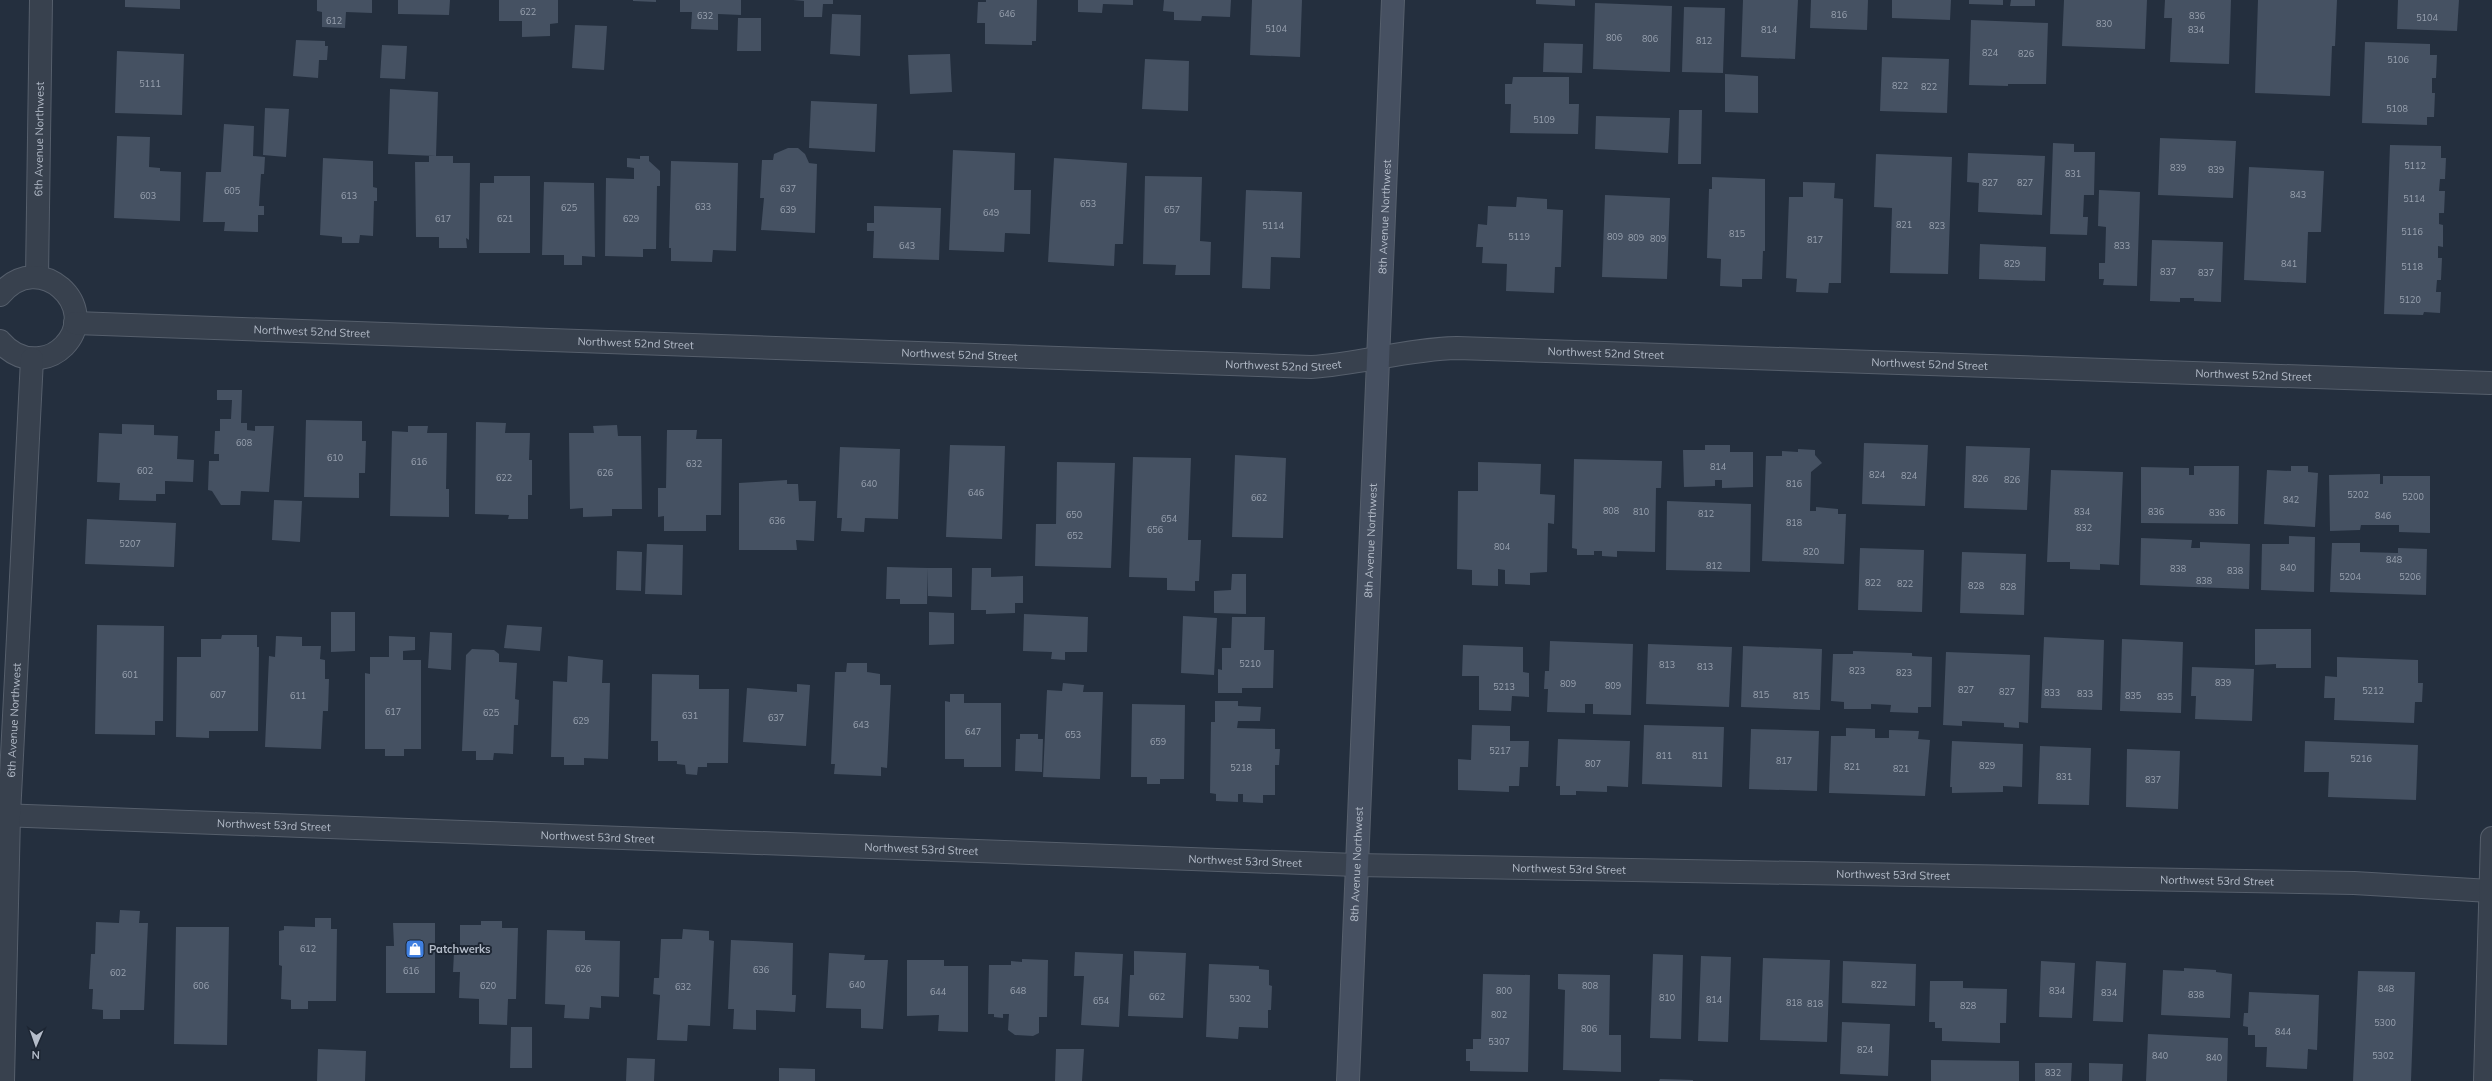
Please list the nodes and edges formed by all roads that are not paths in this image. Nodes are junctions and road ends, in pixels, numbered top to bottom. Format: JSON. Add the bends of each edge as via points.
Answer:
{"nodes":[{"id":1,"x":41,"y":0,"type":"edge"},
{"id":2,"x":1393,"y":0,"type":"edge"},
{"id":3,"x":37,"y":277,"type":"junction"},
{"id":4,"x":0,"y":295,"type":"edge"},
{"id":5,"x":75,"y":323,"type":"junction"},
{"id":6,"x":0,"y":341,"type":"edge"},
{"id":7,"x":1380,"y":358,"type":"junction"},
{"id":8,"x":32,"y":359,"type":"junction"},
{"id":9,"x":2491,"y":384,"type":"edge"},
{"id":10,"x":4,"y":815,"type":"edge"},
{"id":11,"x":2492,"y":838,"type":"edge"},
{"id":12,"x":1356,"y":865,"type":"junction"},
{"id":13,"x":2490,"y":891,"type":"junction"},
{"id":14,"x":3,"y":1081,"type":"edge"},
{"id":15,"x":1348,"y":1081,"type":"edge"},
{"id":16,"x":2485,"y":1081,"type":"edge"}],
"edges":[{"from":1,"to":3,"type":"street","name":"6th Avenue Northwest"},
{"from":2,"to":7,"type":"main road","name":"8th Avenue Northwest"},
{"from":3,"to":4,"type":"street","via":[[18,279]]},
{"from":3,"to":5,"type":"street","via":[[56,284],[66,292],[73,304]]},
{"from":5,"to":7,"type":"street","name":"Northwest 52nd Street","via":[[1311,367]]},
{"from":5,"to":8,"type":"street","via":[[68,342],[59,351],[46,358]]},
{"from":6,"to":8,"type":"street","via":[[6,349],[18,356]]},
{"from":7,"to":9,"type":"street","name":"Northwest 52nd Street","via":[[1431,349],[1457,348]]},
{"from":7,"to":12,"type":"main road","name":"8th Avenue Northwest"},
{"from":8,"to":10,"type":"street","name":"6th Avenue Northwest"},
{"from":10,"to":12,"type":"street","name":"Northwest 53rd Street"},
{"from":10,"to":14,"type":"street","name":"6th Avenue Northwest"},
{"from":11,"to":13,"type":"street"},
{"from":12,"to":13,"type":"street","name":"Northwest 53rd Street","via":[[2346,883]]},
{"from":12,"to":15,"type":"main road","name":"8th Avenue Northwest"},
{"from":13,"to":16,"type":"street"}]}
